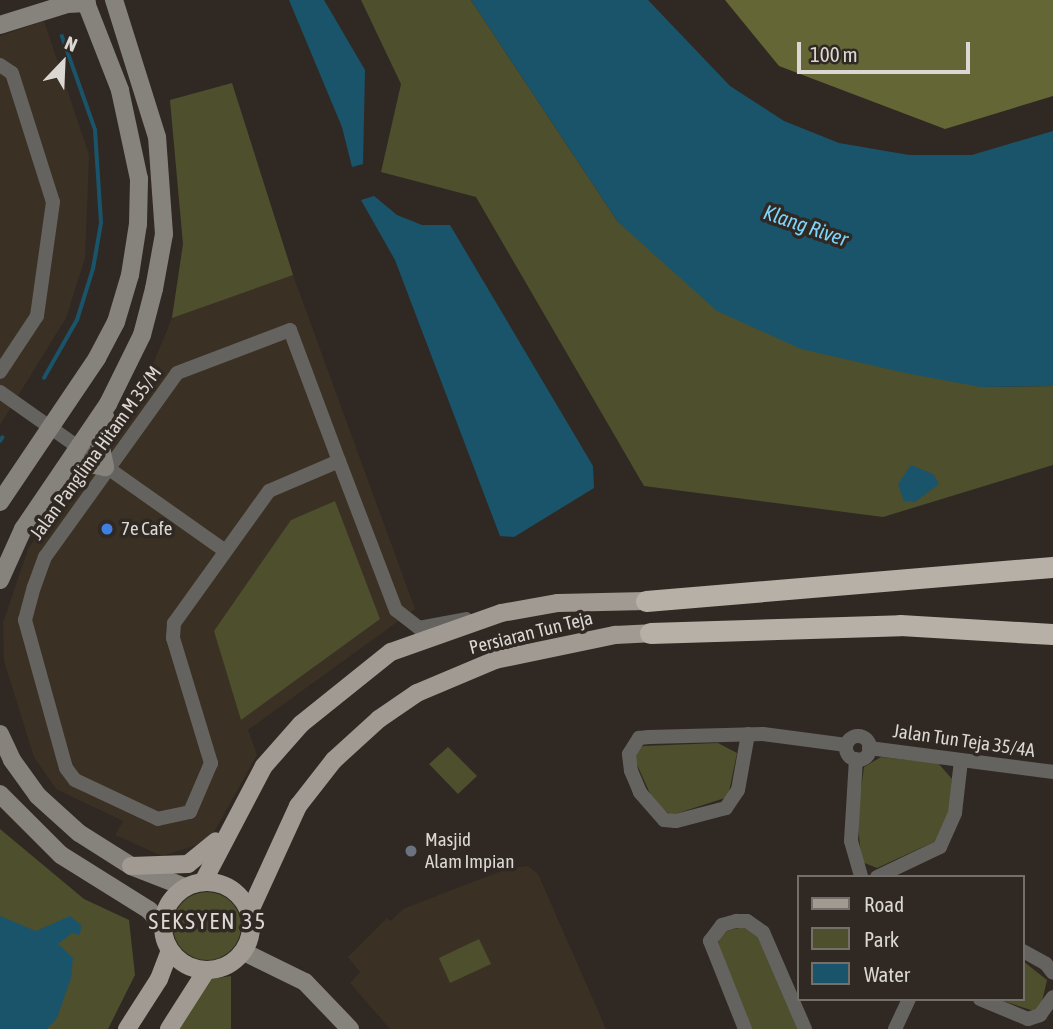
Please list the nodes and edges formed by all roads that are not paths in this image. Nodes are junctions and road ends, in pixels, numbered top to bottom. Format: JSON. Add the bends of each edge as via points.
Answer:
{"nodes":[{"id":1,"x":114,"y":0,"type":"edge"},
{"id":2,"x":86,"y":1,"type":"edge"},
{"id":3,"x":0,"y":25,"type":"edge"},
{"id":4,"x":3,"y":65,"type":"edge"},
{"id":5,"x":0,"y":372,"type":"edge"},
{"id":6,"x":0,"y":392,"type":"edge"},
{"id":7,"x":108,"y":404,"type":"junction"},
{"id":8,"x":52,"y":429,"type":"junction"},
{"id":9,"x":78,"y":447,"type":"junction"},
{"id":10,"x":339,"y":461,"type":"junction"},
{"id":11,"x":107,"y":468,"type":"junction"},
{"id":12,"x":56,"y":479,"type":"junction"},
{"id":13,"x":0,"y":502,"type":"edge"},
{"id":14,"x":224,"y":550,"type":"junction"},
{"id":15,"x":1053,"y":567,"type":"edge"},
{"id":16,"x":0,"y":580,"type":"edge"},
{"id":17,"x":646,"y":601,"type":"joint"},
{"id":18,"x":482,"y":617,"type":"junction"},
{"id":19,"x":650,"y":633,"type":"joint"},
{"id":20,"x":1053,"y":634,"type":"edge"},
{"id":21,"x":0,"y":734,"type":"edge"},
{"id":22,"x":748,"y":734,"type":"junction"},
{"id":23,"x":846,"y":745,"type":"junction"},
{"id":24,"x":869,"y":748,"type":"junction"},
{"id":25,"x":856,"y":759,"type":"junction"},
{"id":26,"x":961,"y":760,"type":"junction"},
{"id":27,"x":1053,"y":772,"type":"edge"},
{"id":28,"x":0,"y":794,"type":"edge"},
{"id":29,"x":227,"y":830,"type":"junction"},
{"id":30,"x":131,"y":866,"type":"junction"},
{"id":31,"x":860,"y":875,"type":"edge"},
{"id":32,"x":881,"y":875,"type":"edge"},
{"id":33,"x":194,"y":884,"type":"junction"},
{"id":34,"x":249,"y":913,"type":"junction"},
{"id":35,"x":162,"y":925,"type":"junction"},
{"id":36,"x":170,"y":951,"type":"junction"},
{"id":37,"x":244,"y":952,"type":"junction"},
{"id":38,"x":1025,"y":952,"type":"edge"},
{"id":39,"x":206,"y":971,"type":"junction"},
{"id":40,"x":1053,"y":973,"type":"edge"},
{"id":41,"x":1053,"y":997,"type":"edge"},
{"id":42,"x":908,"y":1001,"type":"edge"},
{"id":43,"x":986,"y":1001,"type":"edge"},
{"id":44,"x":128,"y":1029,"type":"edge"},
{"id":45,"x":169,"y":1029,"type":"edge"},
{"id":46,"x":350,"y":1029,"type":"edge"},
{"id":47,"x":745,"y":1029,"type":"edge"},
{"id":48,"x":805,"y":1029,"type":"edge"},
{"id":49,"x":895,"y":1029,"type":"edge"}],
"edges":[{"from":1,"to":7,"type":"main road","via":[[157,137],[164,234],[142,335]]},
{"from":2,"to":3,"type":"main road"},
{"from":2,"to":8,"type":"main road","via":[[130,130],[139,179],[138,224],[116,322]]},
{"from":4,"to":5,"type":"street","via":[[12,73],[53,202],[37,316]]},
{"from":6,"to":8,"type":"street"},
{"from":7,"to":9,"type":"main road"},
{"from":7,"to":11,"type":"main road","via":[[99,438]]},
{"from":8,"to":9,"type":"street"},
{"from":8,"to":13,"type":"main road"},
{"from":9,"to":11,"type":"street"},
{"from":9,"to":12,"type":"main road"},
{"from":10,"to":11,"type":"street","name":"Jalan Panglima Hitam M 35/M","via":[[290,330],[177,373]]},
{"from":10,"to":14,"type":"street","via":[[269,491]]},
{"from":10,"to":18,"type":"street","via":[[396,610],[419,628]]},
{"from":11,"to":12,"type":"main road","via":[[88,464]]},
{"from":11,"to":14,"type":"street"},
{"from":11,"to":14,"type":"street","name":"Jalan Panglima Hitam M 35/M","via":[[45,556],[25,620],[66,768],[75,780],[158,819],[190,812],[211,763],[172,634],[174,623]]},
{"from":12,"to":16,"type":"main road","via":[[23,528]]},
{"from":15,"to":17,"type":"highway"},
{"from":17,"to":18,"type":"main road","name":"Persiaran Tun Teja","via":[[558,603]]},
{"from":18,"to":29,"type":"main road","name":"Persiaran Tun Teja","via":[[391,652],[347,684],[301,724],[264,766]]},
{"from":19,"to":20,"type":"highway","via":[[900,625]]},
{"from":19,"to":34,"type":"main road","name":"Persiaran Tun Teja","via":[[615,635],[495,660],[460,672],[398,706],[334,760],[298,806]]},
{"from":21,"to":30,"type":"main road","via":[[12,761],[38,796],[79,833]]},
{"from":22,"to":22,"type":"street","via":[[639,738],[629,754],[631,771],[640,792],[664,820],[726,808],[738,790]]},
{"from":22,"to":23,"type":"street"},
{"from":23,"to":24,"type":"street","via":[[851,737],[860,736]]},
{"from":23,"to":25,"type":"street","via":[[847,754]]},
{"from":24,"to":25,"type":"street","via":[[864,758]]},
{"from":24,"to":26,"type":"street","name":"Jalan Tun Teja 35/4A"},
{"from":25,"to":31,"type":"street","via":[[851,841]]},
{"from":26,"to":27,"type":"street","name":"Jalan Tun Teja 35/4A"},
{"from":26,"to":32,"type":"street","via":[[955,813],[940,847]]},
{"from":28,"to":35,"type":"main road","via":[[61,855],[149,910]]},
{"from":29,"to":30,"type":"main road","via":[[188,864]]},
{"from":29,"to":33,"type":"main road","name":"Persiaran Tun Teja"},
{"from":30,"to":33,"type":"main road"},
{"from":33,"to":34,"type":"main road","via":[[233,890]]},
{"from":33,"to":35,"type":"main road","via":[[171,899]]},
{"from":34,"to":37,"type":"main road","via":[[251,932]]},
{"from":35,"to":36,"type":"main road"},
{"from":36,"to":39,"type":"main road","via":[[180,961]]},
{"from":36,"to":44,"type":"main road","via":[[159,979]]},
{"from":37,"to":39,"type":"main road","via":[[227,966]]},
{"from":37,"to":46,"type":"main road","via":[[305,982]]},
{"from":38,"to":40,"type":"street"},
{"from":39,"to":45,"type":"main road"},
{"from":41,"to":43,"type":"street","via":[[1040,1015],[1028,1019]]},
{"from":42,"to":49,"type":"street"},
{"from":47,"to":48,"type":"street","via":[[710,941],[722,925],[736,921],[747,921],[763,932]]}]}
